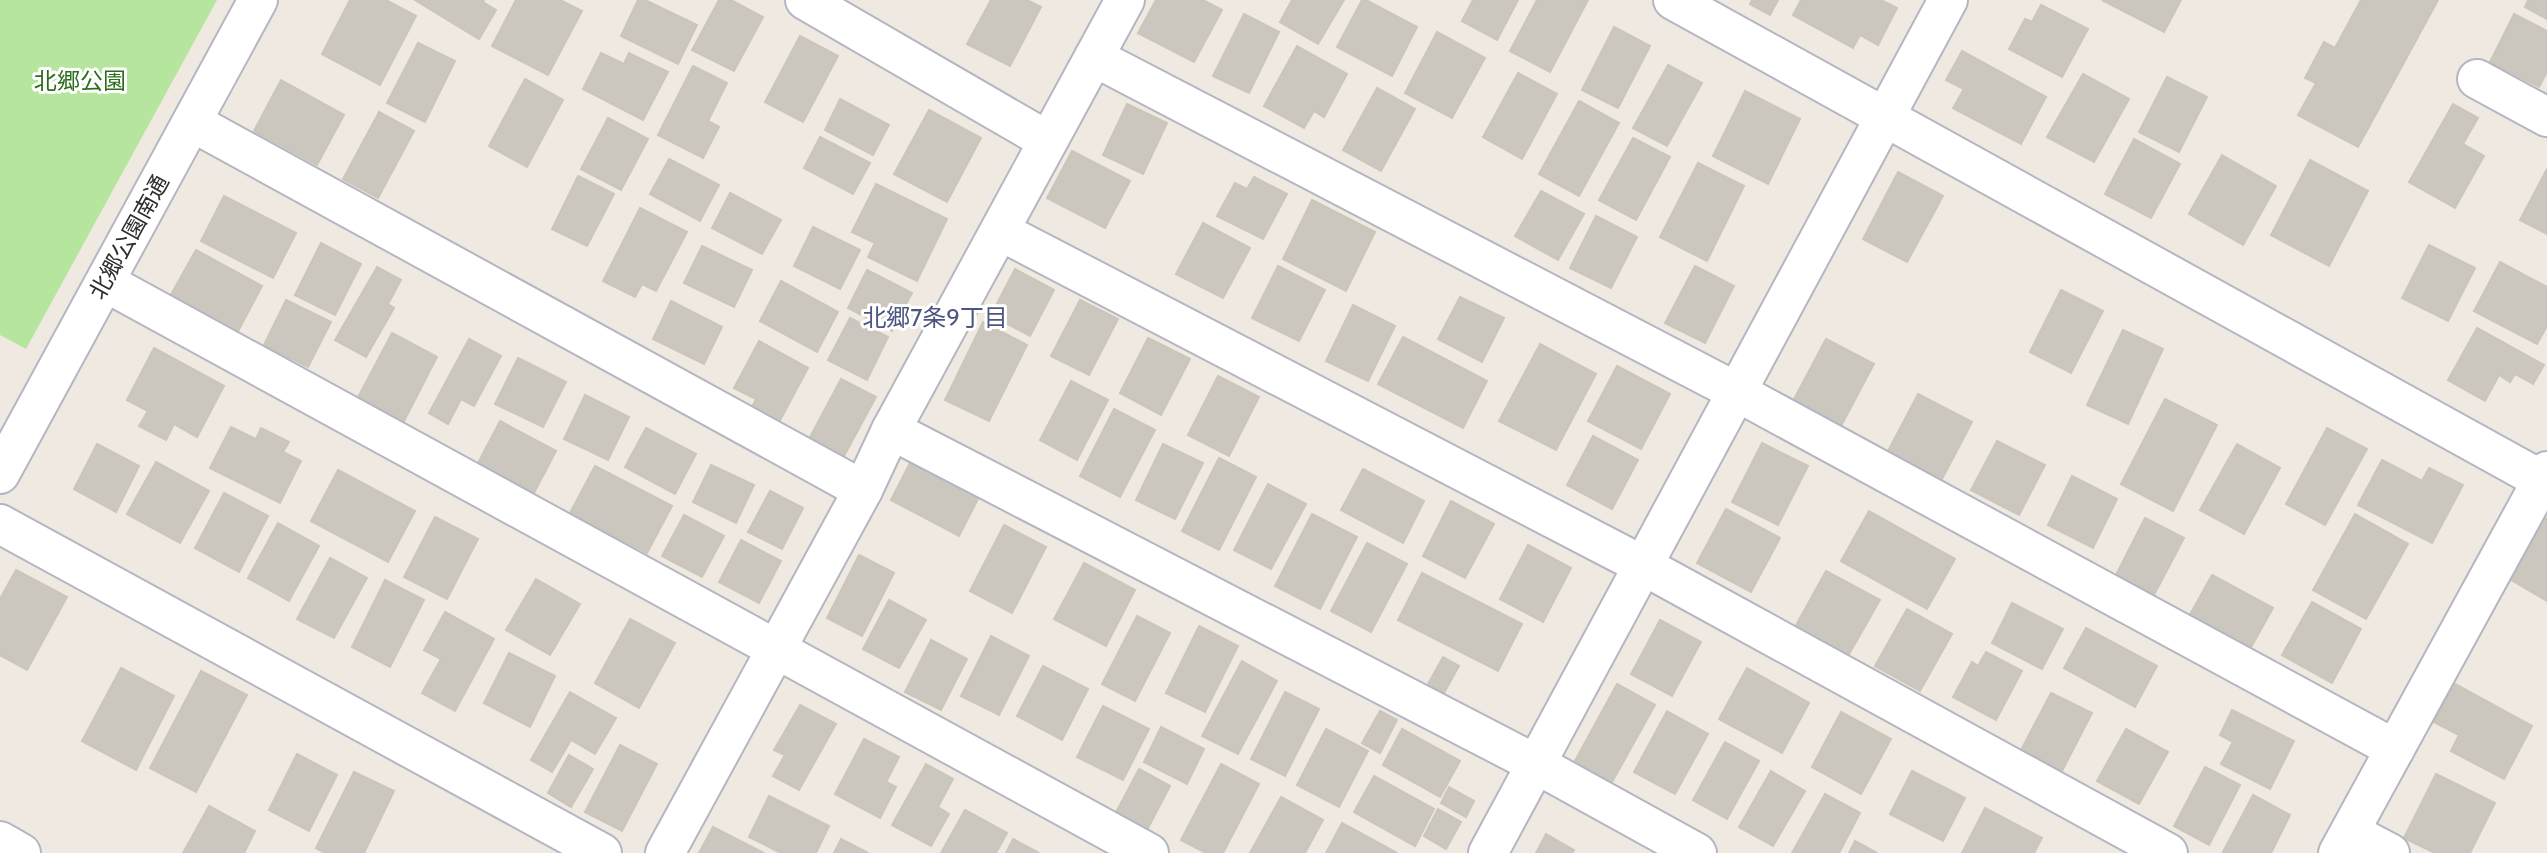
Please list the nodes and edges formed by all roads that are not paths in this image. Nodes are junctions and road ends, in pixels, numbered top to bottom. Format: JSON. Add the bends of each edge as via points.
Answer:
{"nodes":[{"id":1,"x":258,"y":0,"type":"edge"},
{"id":2,"x":804,"y":0,"type":"edge"},
{"id":3,"x":1125,"y":0,"type":"edge"},
{"id":4,"x":1673,"y":0,"type":"edge"},
{"id":5,"x":1948,"y":0,"type":"edge"},
{"id":6,"x":1094,"y":57,"type":"junction"},
{"id":7,"x":2477,"y":79,"type":"dead end"},
{"id":8,"x":1886,"y":116,"type":"junction"},
{"id":9,"x":2547,"y":117,"type":"edge"},
{"id":10,"x":192,"y":122,"type":"junction"},
{"id":11,"x":1048,"y":141,"type":"junction"},
{"id":12,"x":1000,"y":231,"type":"junction"},
{"id":13,"x":105,"y":282,"type":"junction"},
{"id":14,"x":1737,"y":392,"type":"junction"},
{"id":15,"x":891,"y":430,"type":"junction"},
{"id":16,"x":0,"y":474,"type":"edge"},
{"id":17,"x":2545,"y":478,"type":"edge"},
{"id":18,"x":863,"y":491,"type":"junction"},
{"id":19,"x":0,"y":524,"type":"edge"},
{"id":20,"x":1644,"y":566,"type":"junction"},
{"id":21,"x":776,"y":649,"type":"junction"},
{"id":22,"x":2395,"y":750,"type":"junction"},
{"id":23,"x":1536,"y":764,"type":"junction"},
{"id":24,"x":0,"y":841,"type":"edge"},
{"id":25,"x":2344,"y":842,"type":"edge"},
{"id":26,"x":21,"y":853,"type":"edge"},
{"id":27,"x":602,"y":853,"type":"edge"},
{"id":28,"x":665,"y":853,"type":"edge"},
{"id":29,"x":1149,"y":853,"type":"edge"},
{"id":30,"x":1488,"y":853,"type":"edge"},
{"id":31,"x":1697,"y":853,"type":"edge"},
{"id":32,"x":2168,"y":853,"type":"edge"},
{"id":33,"x":2390,"y":853,"type":"edge"}],
"edges":[{"from":1,"to":10,"type":"street","name":"北郷公園南通"},
{"from":2,"to":11,"type":"street"},
{"from":3,"to":6,"type":"street"},
{"from":4,"to":8,"type":"street"},
{"from":5,"to":8,"type":"street"},
{"from":6,"to":11,"type":"street"},
{"from":6,"to":14,"type":"street"},
{"from":7,"to":9,"type":"street"},
{"from":8,"to":14,"type":"street"},
{"from":8,"to":17,"type":"street"},
{"from":10,"to":13,"type":"street","name":"北郷公園南通"},
{"from":10,"to":18,"type":"street"},
{"from":11,"to":12,"type":"street"},
{"from":12,"to":15,"type":"street"},
{"from":12,"to":20,"type":"street"},
{"from":13,"to":16,"type":"street","name":"北郷公園南通"},
{"from":13,"to":21,"type":"street"},
{"from":14,"to":20,"type":"street"},
{"from":14,"to":22,"type":"street"},
{"from":15,"to":18,"type":"street"},
{"from":15,"to":23,"type":"street"},
{"from":17,"to":22,"type":"street"},
{"from":18,"to":21,"type":"street"},
{"from":19,"to":27,"type":"street"},
{"from":20,"to":23,"type":"street"},
{"from":20,"to":32,"type":"street"},
{"from":21,"to":28,"type":"street"},
{"from":21,"to":29,"type":"street"},
{"from":22,"to":25,"type":"street"},
{"from":23,"to":30,"type":"street"},
{"from":23,"to":31,"type":"street"},
{"from":24,"to":26,"type":"street"},
{"from":25,"to":33,"type":"street"}]}
